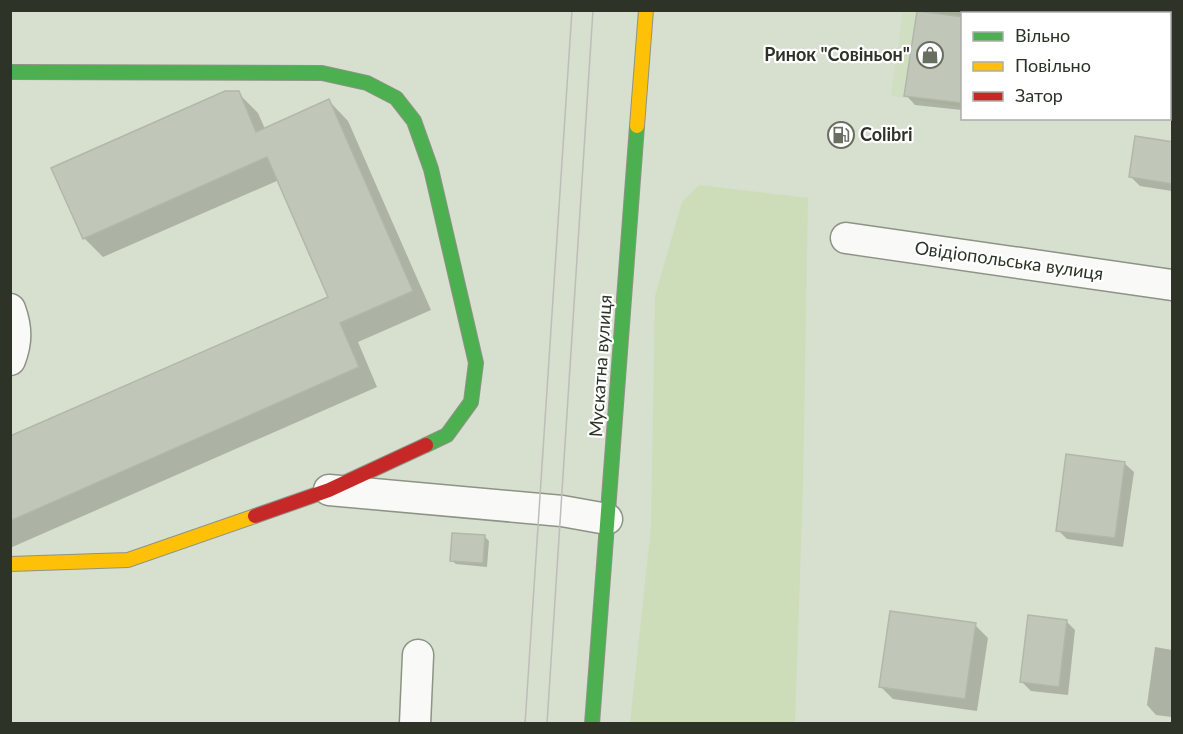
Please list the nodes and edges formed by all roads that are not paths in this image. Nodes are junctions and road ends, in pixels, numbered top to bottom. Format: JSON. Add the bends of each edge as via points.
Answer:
{"nodes":[{"id":1,"x":646,"y":10,"type":"edge"},
{"id":2,"x":10,"y":72,"type":"edge"},
{"id":3,"x":846,"y":238,"type":"dead end"},
{"id":4,"x":1173,"y":285,"type":"edge"},
{"id":5,"x":10,"y":309,"type":"edge"},
{"id":6,"x":10,"y":360,"type":"edge"},
{"id":7,"x":329,"y":490,"type":"junction"},
{"id":8,"x":608,"y":519,"type":"junction"},
{"id":9,"x":10,"y":564,"type":"edge"},
{"id":10,"x":418,"y":655,"type":"dead end"},
{"id":11,"x":415,"y":723,"type":"edge"},
{"id":12,"x":592,"y":723,"type":"edge"}],
"edges":[{"from":1,"to":8,"type":"street","name":"Мускатна вулиця"},
{"from":2,"to":7,"type":"street","via":[[322,73],[367,83],[396,98],[414,121],[431,170],[476,363],[471,402],[447,435]]},
{"from":3,"to":4,"type":"street","name":"Овідіопольська вулиця"},
{"from":5,"to":6,"type":"street","via":[[16,326],[16,346]]},
{"from":7,"to":8,"type":"street","via":[[562,511]]},
{"from":7,"to":9,"type":"street","via":[[128,560]]},
{"from":8,"to":12,"type":"street","name":"Мускатна вулиця"},
{"from":10,"to":11,"type":"street"}]}
